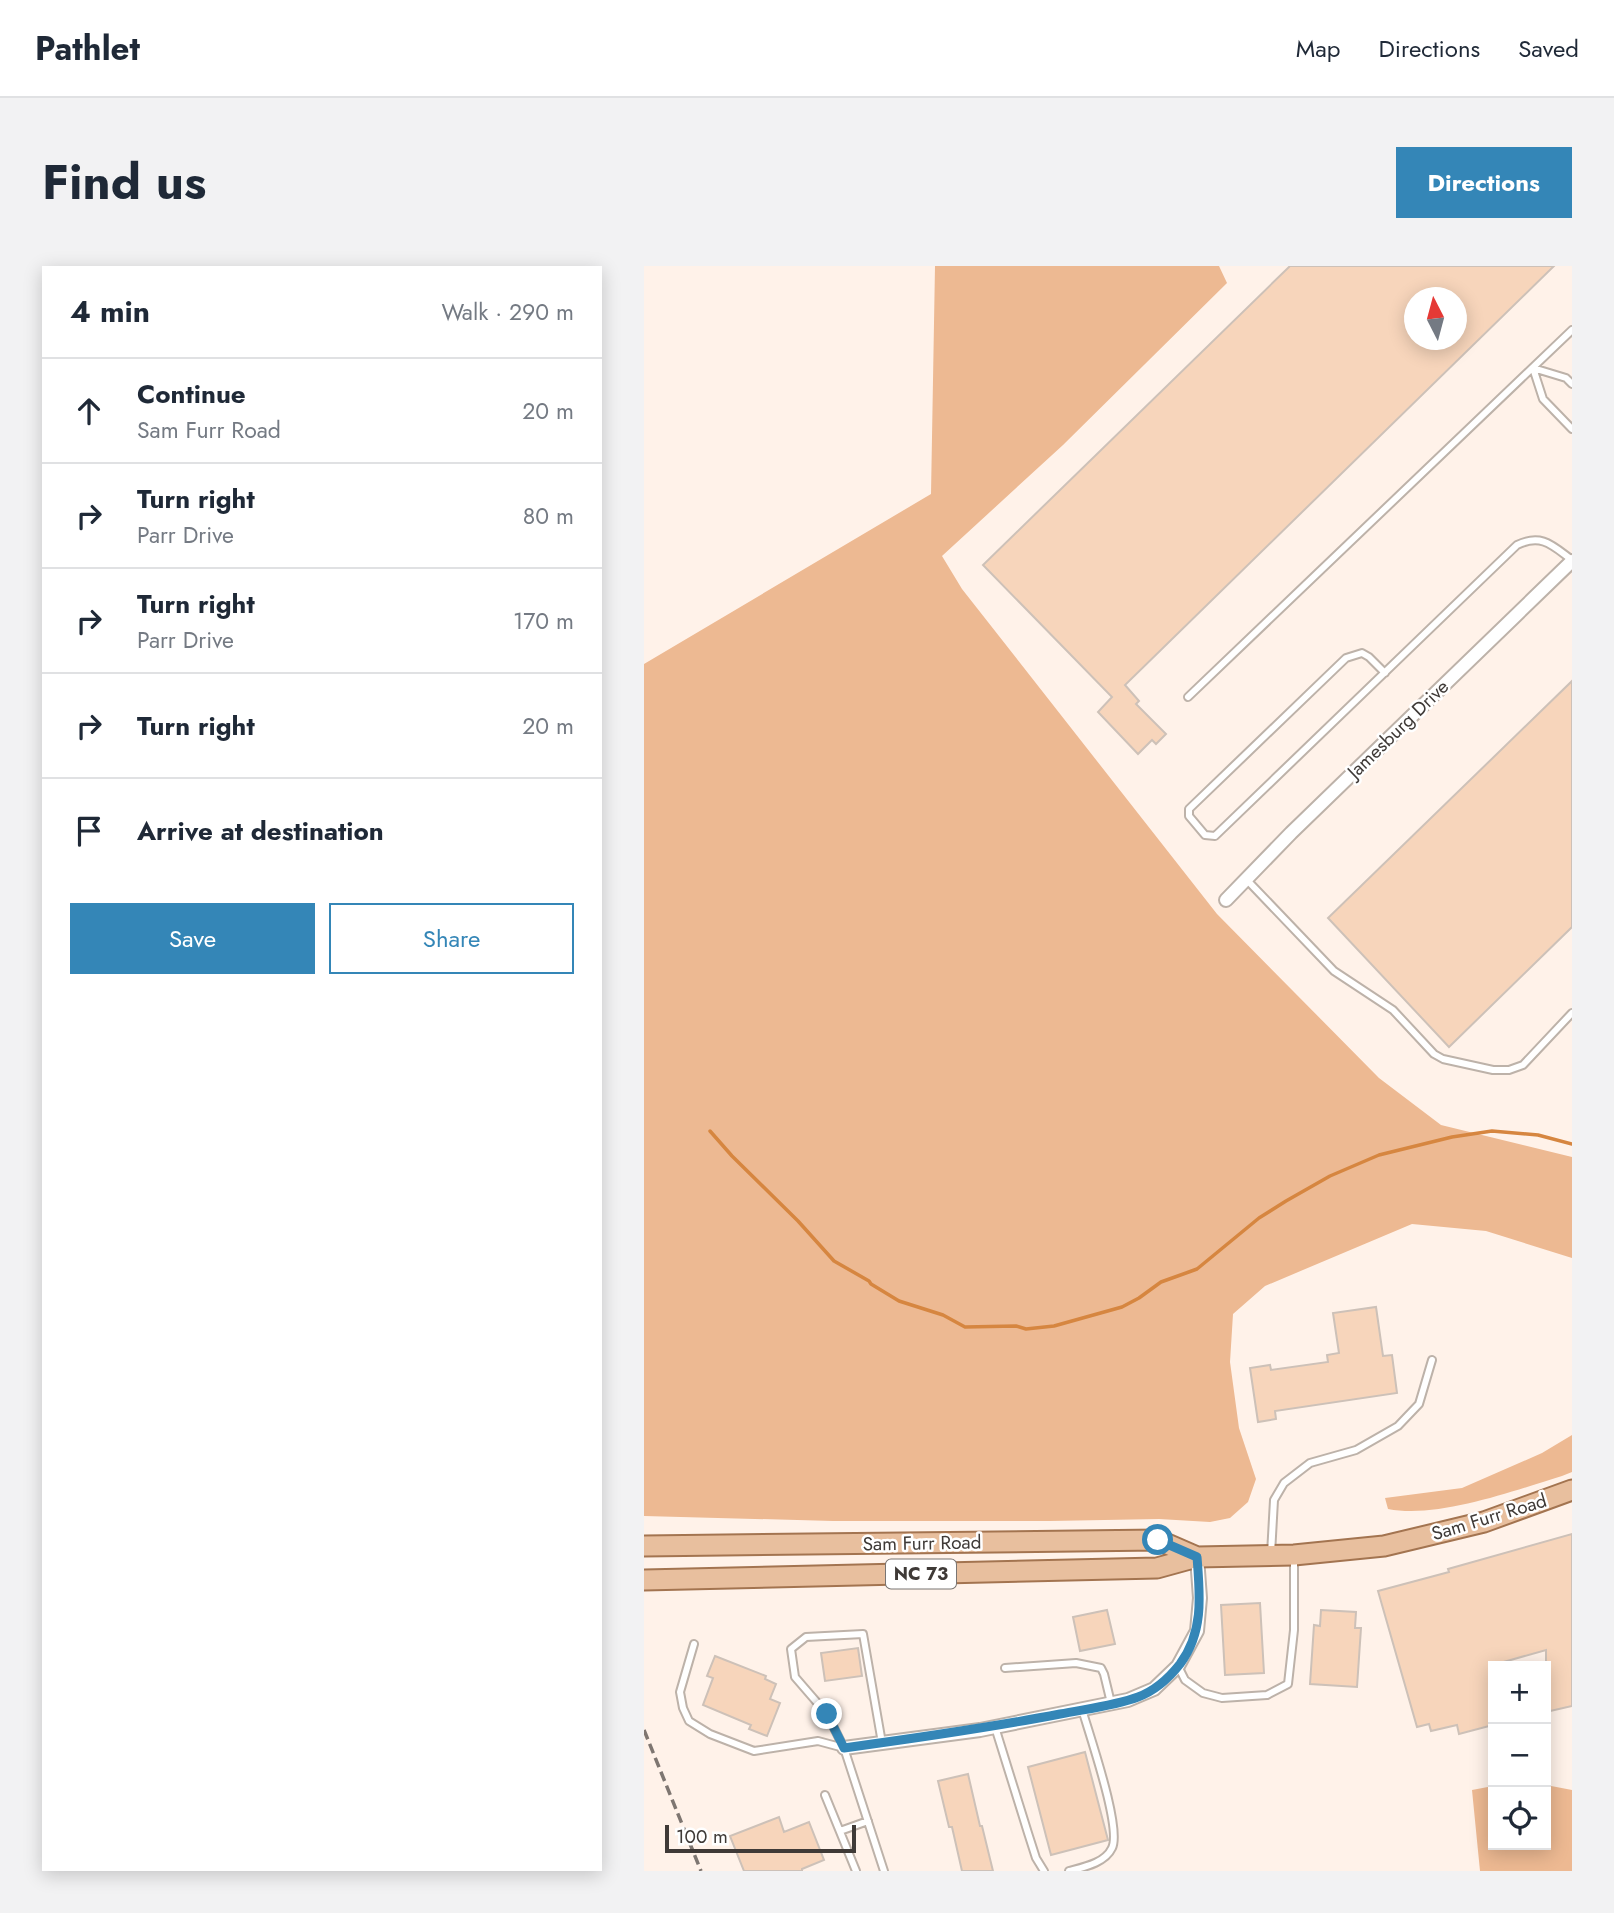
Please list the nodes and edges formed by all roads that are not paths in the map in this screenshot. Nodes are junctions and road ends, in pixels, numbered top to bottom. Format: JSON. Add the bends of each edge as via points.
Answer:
{"nodes":[{"id":1,"x":1572,"y":330,"type":"edge"},
{"id":2,"x":1533,"y":369,"type":"junction"},
{"id":3,"x":1572,"y":384,"type":"edge"},
{"id":4,"x":1572,"y":429,"type":"edge"},
{"id":5,"x":1572,"y":561,"type":"edge"},
{"id":6,"x":1385,"y":673,"type":"junction"},
{"id":7,"x":1188,"y":697,"type":"dead end"},
{"id":8,"x":1246,"y":879,"type":"junction"},
{"id":9,"x":1226,"y":900,"type":"dead end"},
{"id":10,"x":1572,"y":1013,"type":"edge"},
{"id":11,"x":1432,"y":1360,"type":"dead end"},
{"id":12,"x":1572,"y":1490,"type":"edge"},
{"id":13,"x":644,"y":1546,"type":"edge"},
{"id":14,"x":1294,"y":1555,"type":"junction"},
{"id":15,"x":1271,"y":1556,"type":"junction"},
{"id":16,"x":1197,"y":1557,"type":"junction"},
{"id":17,"x":644,"y":1580,"type":"edge"},
{"id":18,"x":694,"y":1644,"type":"dead end"},
{"id":19,"x":1178,"y":1666,"type":"junction"},
{"id":20,"x":1005,"y":1668,"type":"dead end"},
{"id":21,"x":1111,"y":1703,"type":"junction"},
{"id":22,"x":1082,"y":1709,"type":"junction"},
{"id":23,"x":995,"y":1727,"type":"junction"},
{"id":24,"x":882,"y":1743,"type":"junction"},
{"id":25,"x":844,"y":1748,"type":"junction"},
{"id":26,"x":825,"y":1796,"type":"dead end"},
{"id":27,"x":868,"y":1821,"type":"junction"},
{"id":28,"x":840,"y":1831,"type":"junction"},
{"id":29,"x":856,"y":1871,"type":"edge"},
{"id":30,"x":884,"y":1871,"type":"edge"},
{"id":31,"x":1044,"y":1871,"type":"edge"},
{"id":32,"x":1069,"y":1871,"type":"edge"}],
"edges":[{"from":1,"to":2,"type":"lane"},
{"from":2,"to":3,"type":"lane"},
{"from":2,"to":4,"type":"lane","via":[[1542,399]]},
{"from":2,"to":7,"type":"lane"},
{"from":5,"to":6,"type":"lane","via":[[1538,540],[1517,545]]},
{"from":5,"to":8,"type":"street","name":"Jamesburg Drive"},
{"from":6,"to":6,"type":"lane","via":[[1215,836],[1205,835],[1189,816],[1189,809],[1346,657],[1362,653]]},
{"from":8,"to":9,"type":"street","name":"Jamesburg Drive"},
{"from":8,"to":10,"type":"lane","via":[[1335,971],[1393,1010],[1443,1059],[1509,1070],[1523,1065]]},
{"from":11,"to":15,"type":"lane","via":[[1419,1404],[1398,1426],[1356,1450],[1310,1463],[1284,1483],[1274,1500]]},
{"from":12,"to":14,"type":"main road","name":"Sam Furr Road","number":"NC 73","via":[[1438,1534],[1384,1546]]},
{"from":13,"to":16,"type":"main road","name":"Sam Furr Road","number":"NC 73","via":[[1158,1540]]},
{"from":14,"to":15,"type":"main road","name":"Sam Furr Road","number":"NC 73"},
{"from":14,"to":19,"type":"lane","via":[[1288,1684],[1267,1695],[1222,1698],[1203,1693],[1185,1680]]},
{"from":15,"to":16,"type":"main road","name":"Sam Furr Road","number":"NC 73"},
{"from":16,"to":17,"type":"main road","name":"Sam Furr Road","number":"NC 73","via":[[1157,1568]]},
{"from":16,"to":19,"type":"street","via":[[1199,1616],[1192,1644]]},
{"from":18,"to":25,"type":"lane","via":[[680,1692],[689,1721],[754,1751],[818,1741]]},
{"from":19,"to":21,"type":"street","via":[[1154,1689]]},
{"from":20,"to":21,"type":"lane","via":[[1076,1663],[1101,1668]]},
{"from":21,"to":22,"type":"street"},
{"from":22,"to":23,"type":"street"},
{"from":22,"to":32,"type":"lane","via":[[1108,1799],[1114,1841],[1099,1861]]},
{"from":23,"to":24,"type":"street"},
{"from":23,"to":31,"type":"lane"},
{"from":24,"to":25,"type":"street"},
{"from":24,"to":25,"type":"lane","via":[[863,1634],[806,1637],[791,1649],[795,1676],[827,1714]]},
{"from":25,"to":27,"type":"lane"},
{"from":26,"to":28,"type":"lane"},
{"from":27,"to":28,"type":"lane"},
{"from":27,"to":30,"type":"lane"},
{"from":28,"to":29,"type":"lane"}]}
